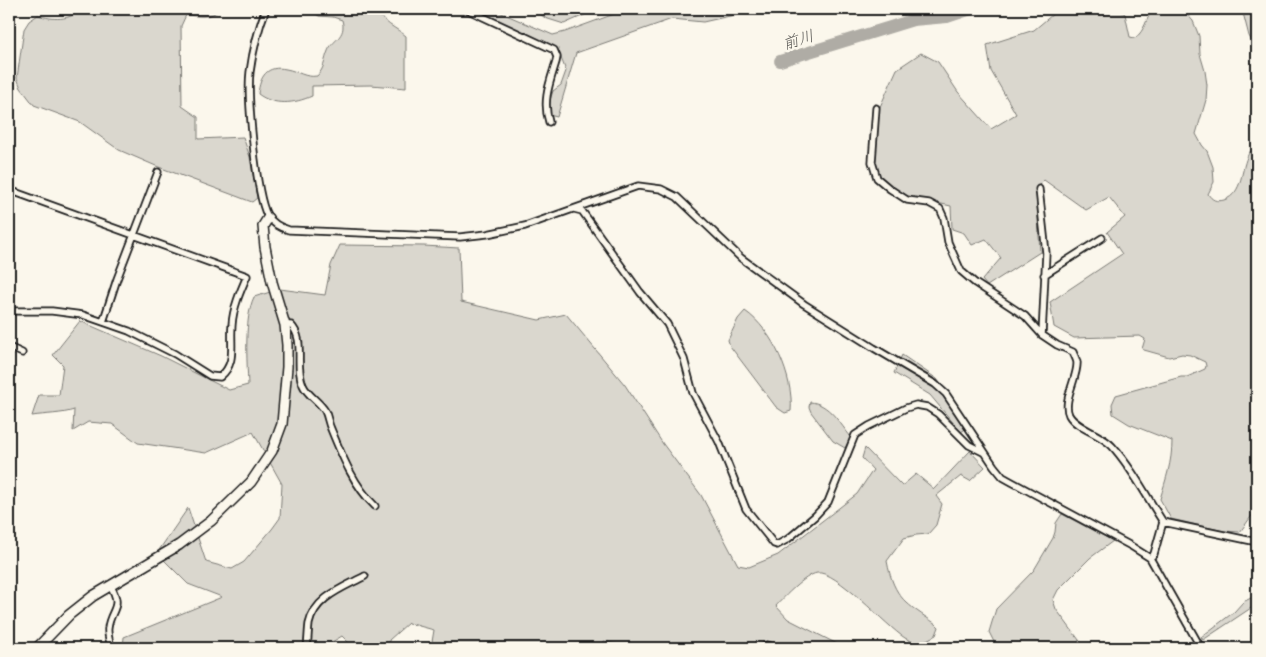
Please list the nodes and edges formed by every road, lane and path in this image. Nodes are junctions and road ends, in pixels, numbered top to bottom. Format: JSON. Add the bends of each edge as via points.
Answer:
{"nodes":[{"id":1,"x":266,"y":9,"type":"edge"},
{"id":2,"x":466,"y":9,"type":"edge"},
{"id":3,"x":876,"y":108,"type":"dead end"},
{"id":4,"x":549,"y":122,"type":"dead end"},
{"id":5,"x":158,"y":172,"type":"dead end"},
{"id":6,"x":1039,"y":189,"type":"dead end"},
{"id":7,"x":9,"y":190,"type":"edge"},
{"id":8,"x":574,"y":208,"type":"junction"},
{"id":9,"x":268,"y":218,"type":"junction"},
{"id":10,"x":135,"y":236,"type":"junction"},
{"id":11,"x":1102,"y":238,"type":"dead end"},
{"id":12,"x":1044,"y":275,"type":"junction"},
{"id":13,"x":9,"y":312,"type":"edge"},
{"id":14,"x":103,"y":322,"type":"junction"},
{"id":15,"x":285,"y":325,"type":"junction"},
{"id":16,"x":1042,"y":335,"type":"junction"},
{"id":17,"x":9,"y":347,"type":"edge"},
{"id":18,"x":22,"y":353,"type":"dead end"},
{"id":19,"x":984,"y":453,"type":"junction"},
{"id":20,"x":375,"y":506,"type":"dead end"},
{"id":21,"x":1163,"y":522,"type":"junction"},
{"id":22,"x":1257,"y":542,"type":"edge"},
{"id":23,"x":1150,"y":558,"type":"junction"},
{"id":24,"x":365,"y":576,"type":"dead end"},
{"id":25,"x":110,"y":585,"type":"junction"},
{"id":26,"x":37,"y":648,"type":"edge"},
{"id":27,"x":111,"y":648,"type":"edge"},
{"id":28,"x":306,"y":648,"type":"edge"},
{"id":29,"x":762,"y":648,"type":"edge"},
{"id":30,"x":777,"y":648,"type":"edge"},
{"id":31,"x":1201,"y":648,"type":"edge"}],
"edges":[{"from":1,"to":9,"type":"street","via":[[253,53],[249,88],[261,197]]},
{"from":2,"to":4,"type":"street","via":[[554,50],[556,62],[545,101]]},
{"from":3,"to":16,"type":"street","via":[[872,162],[877,178],[907,200],[929,203],[940,209],[948,242],[961,271],[1025,316]]},
{"from":5,"to":10,"type":"street"},
{"from":6,"to":12,"type":"street","via":[[1046,252]]},
{"from":7,"to":10,"type":"street"},
{"from":8,"to":9,"type":"street","via":[[525,226],[460,237],[289,230]]},
{"from":8,"to":19,"type":"street","via":[[638,186],[676,196],[762,275],[834,324],[935,384],[946,394]]},
{"from":8,"to":19,"type":"street","via":[[582,211],[667,324],[684,359],[693,393],[719,442],[746,509],[774,544],[788,539],[828,502],[855,435],[906,408],[927,407],[969,445]]},
{"from":9,"to":15,"type":"street","via":[[263,226],[265,247]]},
{"from":10,"to":14,"type":"street"},
{"from":10,"to":14,"type":"street","via":[[247,276],[236,302],[230,366],[220,377],[210,376],[162,347]]},
{"from":11,"to":12,"type":"street"},
{"from":12,"to":16,"type":"street"},
{"from":13,"to":14,"type":"street","via":[[52,311]]},
{"from":15,"to":20,"type":"street","via":[[296,330],[303,385],[326,413],[346,463]]},
{"from":15,"to":25,"type":"street","via":[[287,367],[282,424],[265,463],[251,482],[211,521],[179,545]]},
{"from":16,"to":21,"type":"street","via":[[1073,352],[1078,362],[1067,408],[1069,415],[1112,445]]},
{"from":17,"to":18,"type":"street"},
{"from":19,"to":23,"type":"street","via":[[1003,477]]},
{"from":21,"to":22,"type":"street"},
{"from":21,"to":23,"type":"street"},
{"from":23,"to":31,"type":"street"},
{"from":24,"to":28,"type":"street","via":[[320,603],[309,624]]},
{"from":25,"to":26,"type":"street","via":[[69,615]]},
{"from":25,"to":27,"type":"street","via":[[116,605],[108,627]]},
{"from":29,"to":30,"type":"street"}]}
